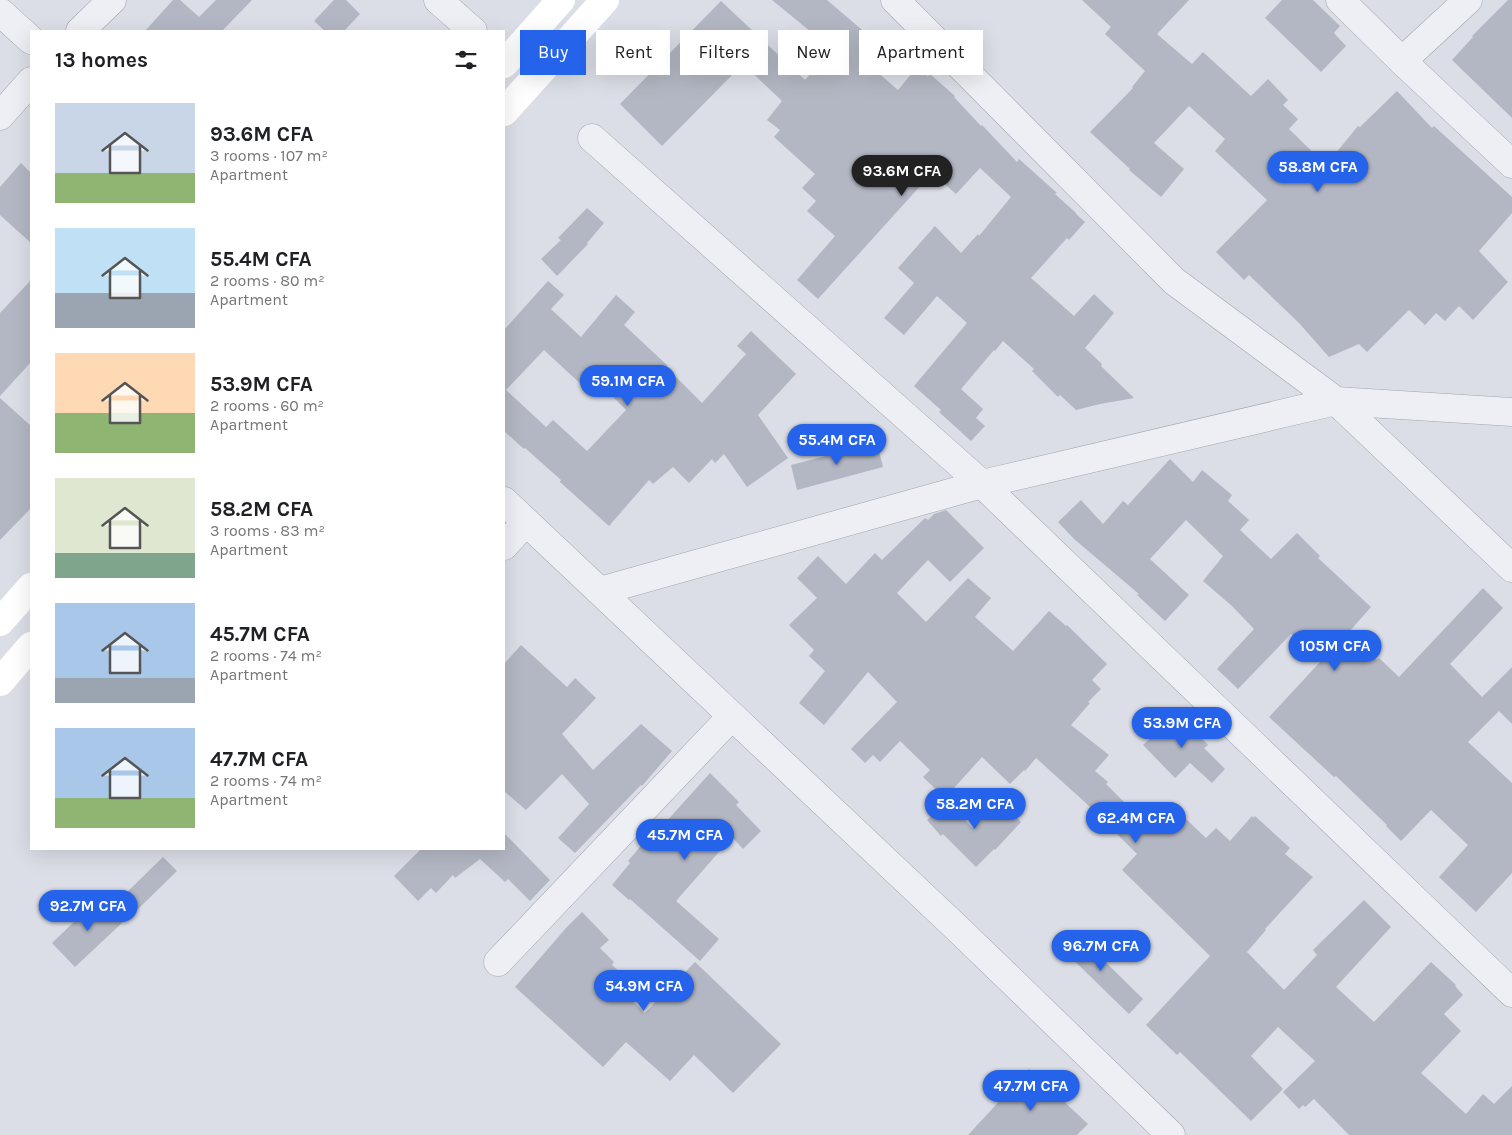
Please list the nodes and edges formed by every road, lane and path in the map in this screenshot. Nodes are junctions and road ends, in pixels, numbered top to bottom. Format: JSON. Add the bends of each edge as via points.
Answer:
{"nodes":[{"id":1,"x":112,"y":0,"type":"edge"},
{"id":2,"x":438,"y":0,"type":"edge"},
{"id":3,"x":561,"y":0,"type":"edge"},
{"id":4,"x":605,"y":0,"type":"edge"},
{"id":5,"x":895,"y":0,"type":"edge"},
{"id":6,"x":1340,"y":0,"type":"edge"},
{"id":7,"x":1468,"y":0,"type":"edge"},
{"id":8,"x":0,"y":12,"type":"edge"},
{"id":9,"x":81,"y":30,"type":"edge"},
{"id":10,"x":472,"y":30,"type":"edge"},
{"id":11,"x":30,"y":39,"type":"edge"},
{"id":12,"x":1402,"y":61,"type":"junction"},
{"id":13,"x":505,"y":63,"type":"edge"},
{"id":14,"x":30,"y":82,"type":"edge"},
{"id":15,"x":505,"y":111,"type":"edge"},
{"id":16,"x":0,"y":116,"type":"edge"},
{"id":17,"x":592,"y":138,"type":"dead end"},
{"id":18,"x":1512,"y":164,"type":"edge"},
{"id":19,"x":1336,"y":401,"type":"junction"},
{"id":20,"x":1512,"y":412,"type":"edge"},
{"id":21,"x":982,"y":484,"type":"junction"},
{"id":22,"x":505,"y":502,"type":"edge"},
{"id":23,"x":526,"y":522,"type":"junction"},
{"id":24,"x":505,"y":545,"type":"edge"},
{"id":25,"x":1512,"y":568,"type":"edge"},
{"id":26,"x":30,"y":588,"type":"edge"},
{"id":27,"x":600,"y":591,"type":"junction"},
{"id":28,"x":0,"y":622,"type":"edge"},
{"id":29,"x":30,"y":647,"type":"edge"},
{"id":30,"x":0,"y":682,"type":"edge"},
{"id":31,"x":732,"y":716,"type":"junction"},
{"id":32,"x":498,"y":962,"type":"dead end"},
{"id":33,"x":1512,"y":993,"type":"edge"},
{"id":34,"x":1171,"y":1135,"type":"edge"}],
"edges":[{"from":1,"to":9,"type":"street"},
{"from":2,"to":10,"type":"street"},
{"from":3,"to":13,"type":"main road"},
{"from":4,"to":15,"type":"main road"},
{"from":5,"to":19,"type":"street","via":[[1174,281]]},
{"from":6,"to":12,"type":"street"},
{"from":7,"to":12,"type":"street"},
{"from":8,"to":11,"type":"street"},
{"from":12,"to":18,"type":"street"},
{"from":14,"to":16,"type":"street"},
{"from":17,"to":21,"type":"street"},
{"from":19,"to":20,"type":"street"},
{"from":19,"to":21,"type":"street"},
{"from":19,"to":25,"type":"street"},
{"from":21,"to":27,"type":"street"},
{"from":21,"to":33,"type":"street"},
{"from":22,"to":23,"type":"street"},
{"from":23,"to":24,"type":"street"},
{"from":23,"to":27,"type":"street"},
{"from":26,"to":28,"type":"main road"},
{"from":27,"to":31,"type":"street"},
{"from":29,"to":30,"type":"main road"},
{"from":31,"to":32,"type":"street"},
{"from":31,"to":34,"type":"street"}]}
